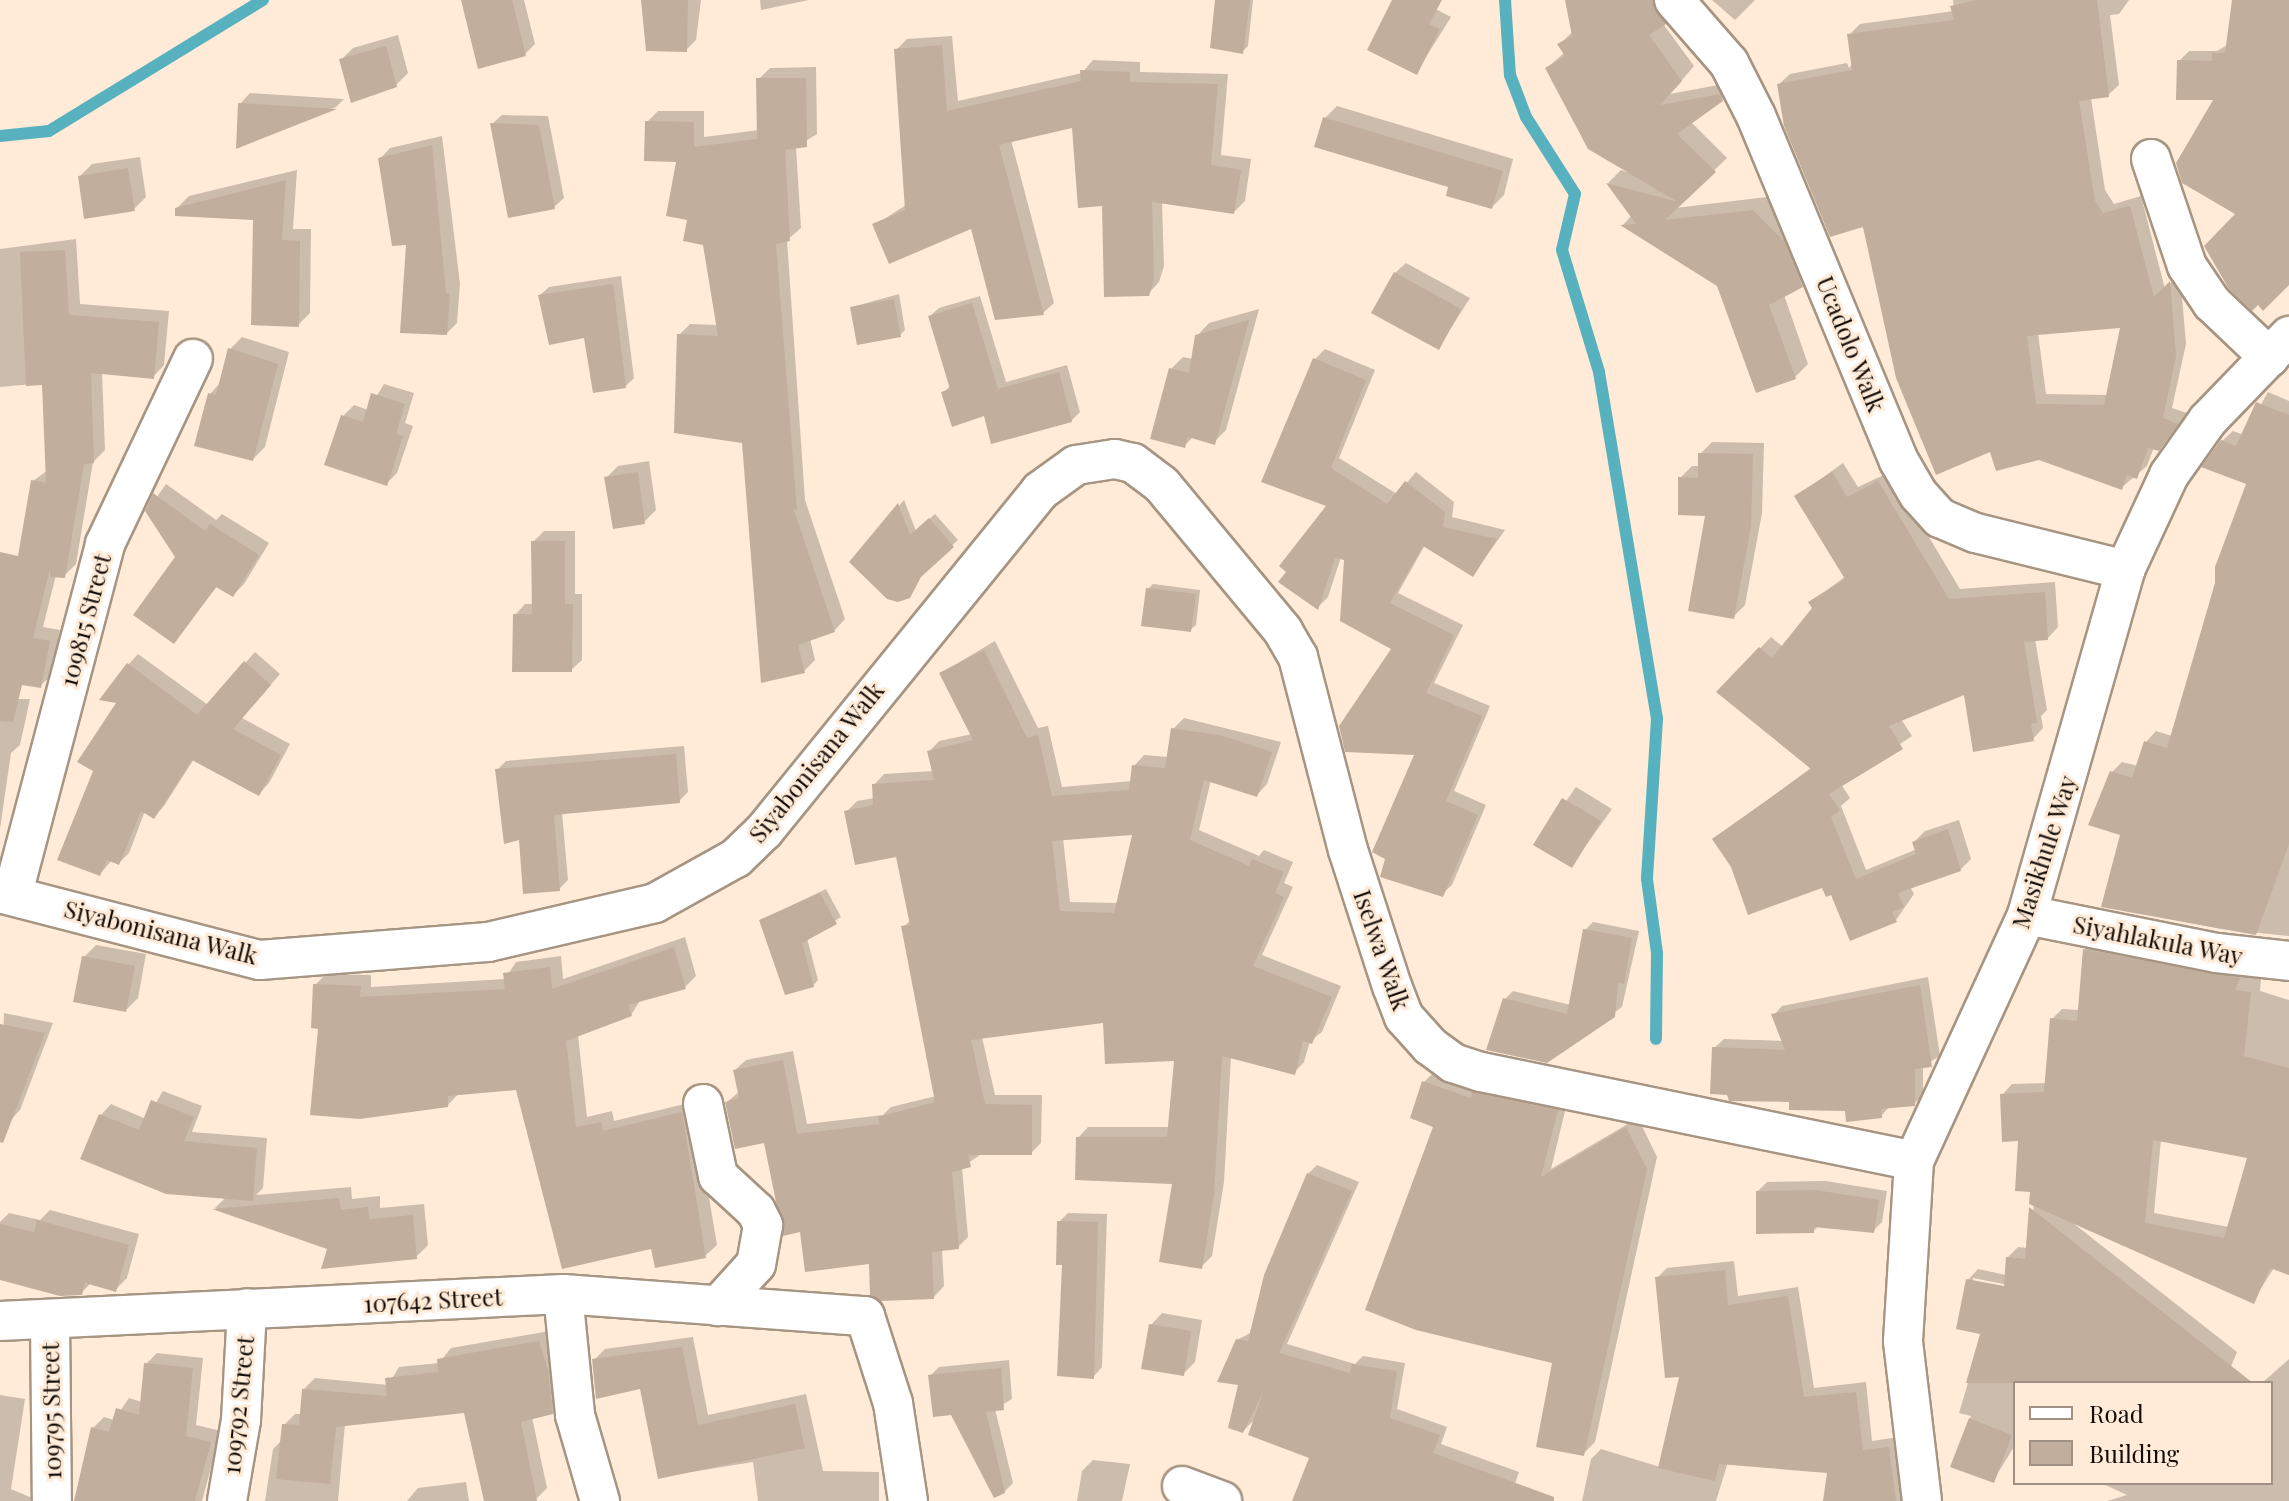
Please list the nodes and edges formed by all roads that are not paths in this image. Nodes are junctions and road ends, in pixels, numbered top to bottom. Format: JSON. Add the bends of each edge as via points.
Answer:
{"nodes":[{"id":1,"x":1674,"y":0,"type":"edge"},
{"id":2,"x":2151,"y":159,"type":"dead end"},
{"id":3,"x":2279,"y":347,"type":"edge"},
{"id":4,"x":193,"y":359,"type":"dead end"},
{"id":5,"x":1201,"y":529,"type":"joint"},
{"id":6,"x":2125,"y":570,"type":"junction"},
{"id":7,"x":6,"y":893,"type":"edge"},
{"id":8,"x":2027,"y":915,"type":"junction"},
{"id":9,"x":2289,"y":961,"type":"edge"},
{"id":10,"x":703,"y":1104,"type":"dead end"},
{"id":11,"x":1914,"y":1161,"type":"junction"},
{"id":12,"x":563,"y":1294,"type":"junction"},
{"id":13,"x":718,"y":1306,"type":"junction"},
{"id":14,"x":247,"y":1308,"type":"junction"},
{"id":15,"x":50,"y":1320,"type":"junction"},
{"id":16,"x":0,"y":1321,"type":"edge"},
{"id":17,"x":1182,"y":1486,"type":"dead end"},
{"id":18,"x":52,"y":1501,"type":"edge"},
{"id":19,"x":227,"y":1501,"type":"edge"},
{"id":20,"x":600,"y":1501,"type":"edge"},
{"id":21,"x":908,"y":1501,"type":"edge"},
{"id":22,"x":1222,"y":1501,"type":"edge"},
{"id":23,"x":1922,"y":1501,"type":"edge"}],
"edges":[{"from":1,"to":6,"type":"street","name":"Ucadolo Walk","via":[[1729,63],[1756,116],[1899,461],[1919,495],[1940,518],[1976,533]]},
{"from":2,"to":3,"type":"street","via":[[2187,266],[2212,303]]},
{"from":3,"to":6,"type":"street","name":"Masikhule Way","via":[[2208,420],[2169,475]]},
{"from":4,"to":7,"type":"street","name":"109815 Street","via":[[105,544]]},
{"from":5,"to":7,"type":"street","name":"Siyabonisana Walk","via":[[1175,506],[1162,485],[1133,463],[1115,459],[1076,465],[1040,491],[1004,532],[764,831],[736,858],[655,903],[488,942],[260,960]]},
{"from":5,"to":11,"type":"street","name":"Iselwa Walk","via":[[1298,657],[1348,850],[1392,986],[1404,1017],[1430,1046],[1453,1063],[1481,1072]]},
{"from":6,"to":8,"type":"street","name":"Masikhule Way"},
{"from":8,"to":9,"type":"street","name":"Siyahlakula Way","via":[[2217,953]]},
{"from":8,"to":11,"type":"street","name":"Masikhule Way"},
{"from":10,"to":13,"type":"street","via":[[718,1176],[756,1211],[763,1225],[756,1264]]},
{"from":11,"to":23,"type":"street","name":"Masikhule Way","via":[[1903,1341]]},
{"from":12,"to":13,"type":"street","name":"107642 Street"},
{"from":12,"to":14,"type":"street","name":"107642 Street"},
{"from":12,"to":20,"type":"street","via":[[575,1415]]},
{"from":13,"to":21,"type":"street","name":"107642 Street","via":[[865,1316],[893,1403]]},
{"from":14,"to":15,"type":"street","name":"107642 Street"},
{"from":14,"to":19,"type":"street","name":"109792 Street","via":[[241,1420]]},
{"from":15,"to":16,"type":"street","name":"107642 Street"},
{"from":15,"to":18,"type":"street","name":"109795 Street"},
{"from":17,"to":22,"type":"street"}]}
